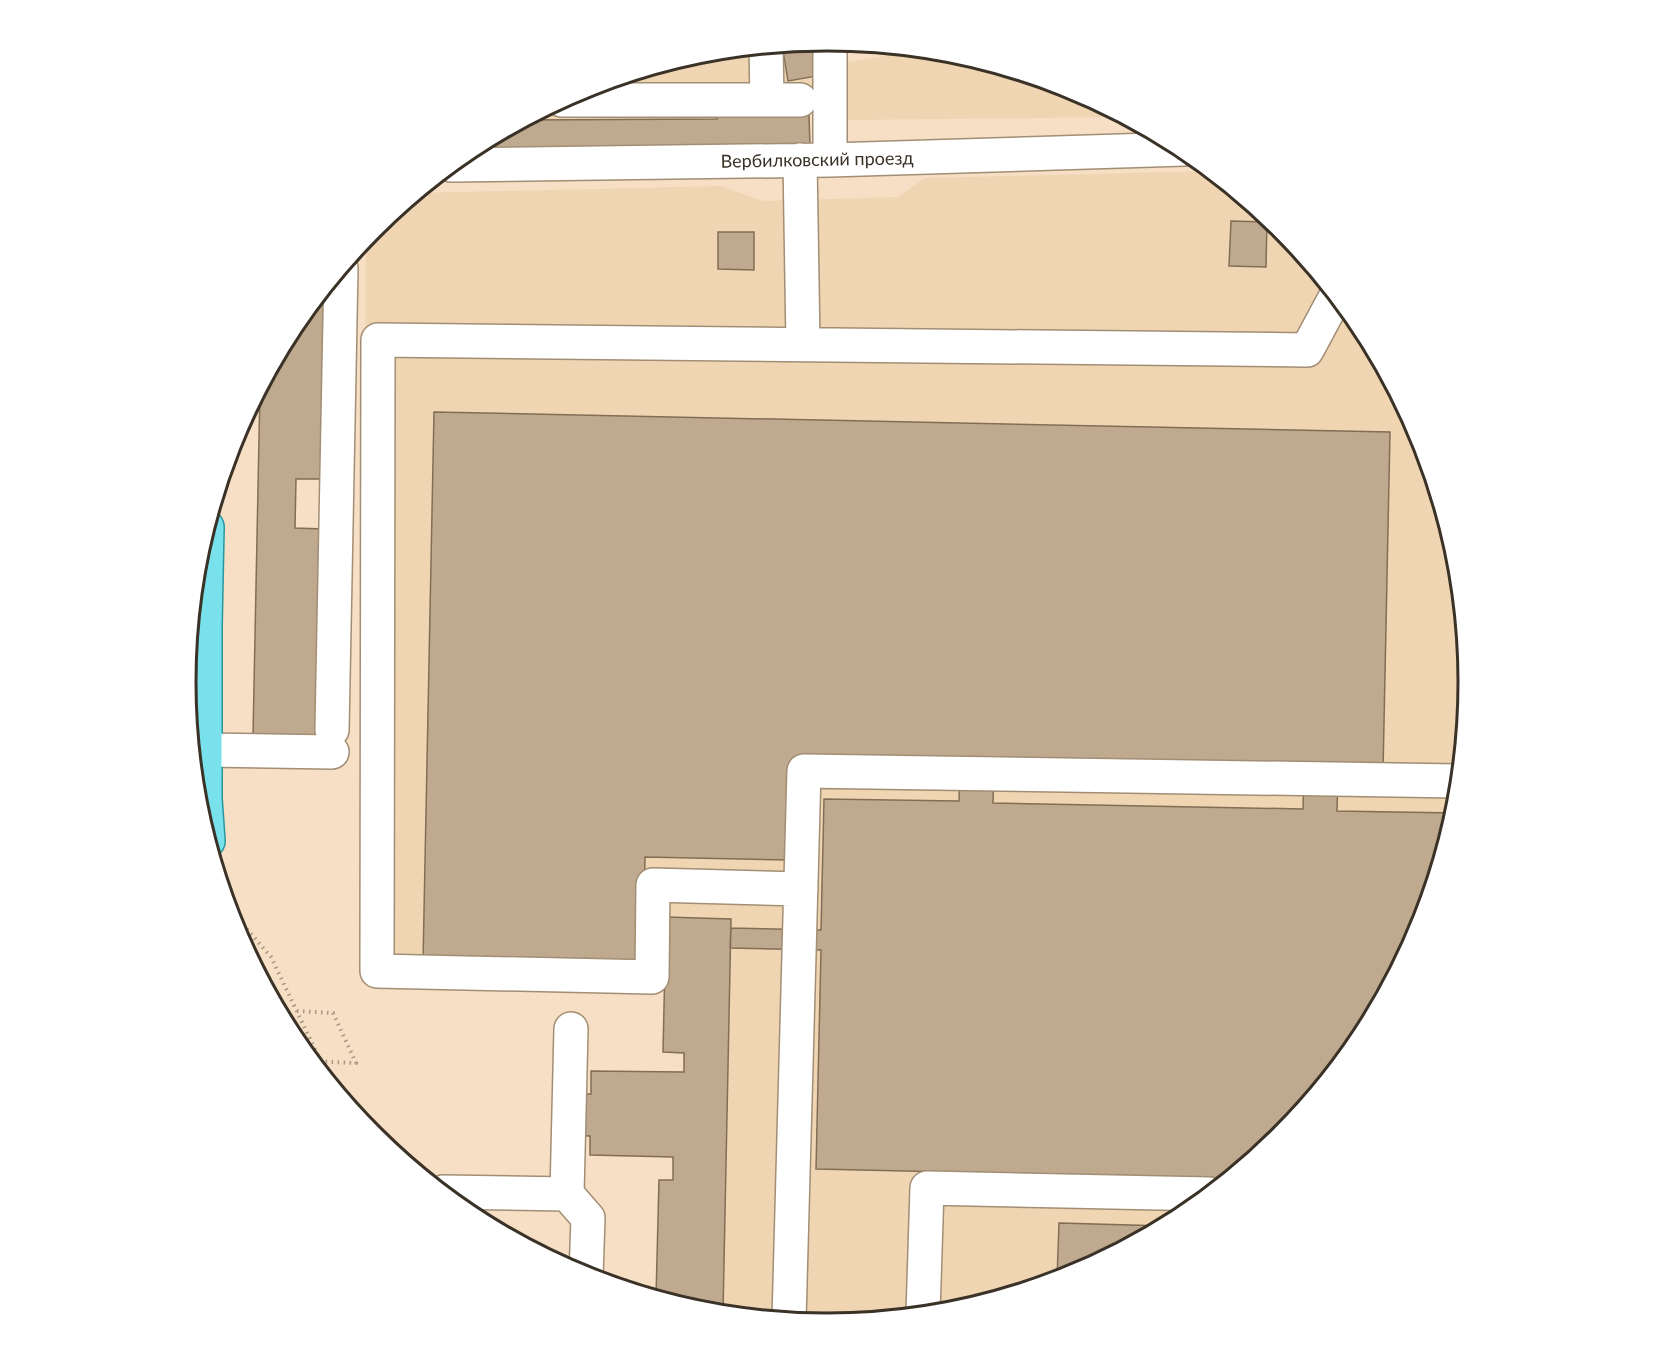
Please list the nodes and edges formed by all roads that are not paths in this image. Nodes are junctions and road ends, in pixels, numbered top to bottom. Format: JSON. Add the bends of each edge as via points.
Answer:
{"nodes":[{"id":1,"x":766,"y":54,"type":"edge"},
{"id":2,"x":830,"y":54,"type":"dead end"},
{"id":3,"x":584,"y":100,"type":"edge"},
{"id":4,"x":767,"y":100,"type":"junction"},
{"id":5,"x":800,"y":100,"type":"dead end"},
{"id":6,"x":1166,"y":150,"type":"edge"},
{"id":7,"x":815,"y":160,"type":"junction"},
{"id":8,"x":465,"y":165,"type":"edge"},
{"id":9,"x":336,"y":286,"type":"edge"},
{"id":10,"x":1332,"y":303,"type":"edge"},
{"id":11,"x":803,"y":344,"type":"junction"},
{"id":12,"x":206,"y":570,"type":"edge"},
{"id":13,"x":205,"y":750,"type":"junction"},
{"id":14,"x":203,"y":775,"type":"edge"},
{"id":15,"x":1450,"y":781,"type":"edge"},
{"id":16,"x":801,"y":889,"type":"junction"},
{"id":17,"x":571,"y":1029,"type":"dead end"},
{"id":18,"x":456,"y":1192,"type":"edge"},
{"id":19,"x":567,"y":1194,"type":"junction"},
{"id":20,"x":1196,"y":1194,"type":"edge"},
{"id":21,"x":586,"y":1265,"type":"edge"},
{"id":22,"x":923,"y":1306,"type":"edge"},
{"id":23,"x":789,"y":1312,"type":"edge"}],
"edges":[{"from":1,"to":4,"type":"street"},
{"from":2,"to":7,"type":"street"},
{"from":3,"to":4,"type":"street"},
{"from":4,"to":5,"type":"street"},
{"from":6,"to":7,"type":"street","name":"Вербилковский проезд"},
{"from":7,"to":8,"type":"street","name":"Вербилковский проезд"},
{"from":7,"to":11,"type":"street"},
{"from":9,"to":13,"type":"street","via":[[332,741]]},
{"from":10,"to":11,"type":"street","via":[[1307,350]]},
{"from":11,"to":16,"type":"street","via":[[378,340],[377,971],[652,977],[653,885]]},
{"from":12,"to":13,"type":"main road"},
{"from":13,"to":14,"type":"main road"},
{"from":15,"to":16,"type":"street","via":[[804,771]]},
{"from":16,"to":23,"type":"street"},
{"from":17,"to":19,"type":"street"},
{"from":18,"to":19,"type":"street"},
{"from":19,"to":21,"type":"street","via":[[588,1218]]},
{"from":20,"to":22,"type":"street","via":[[927,1188]]}]}
